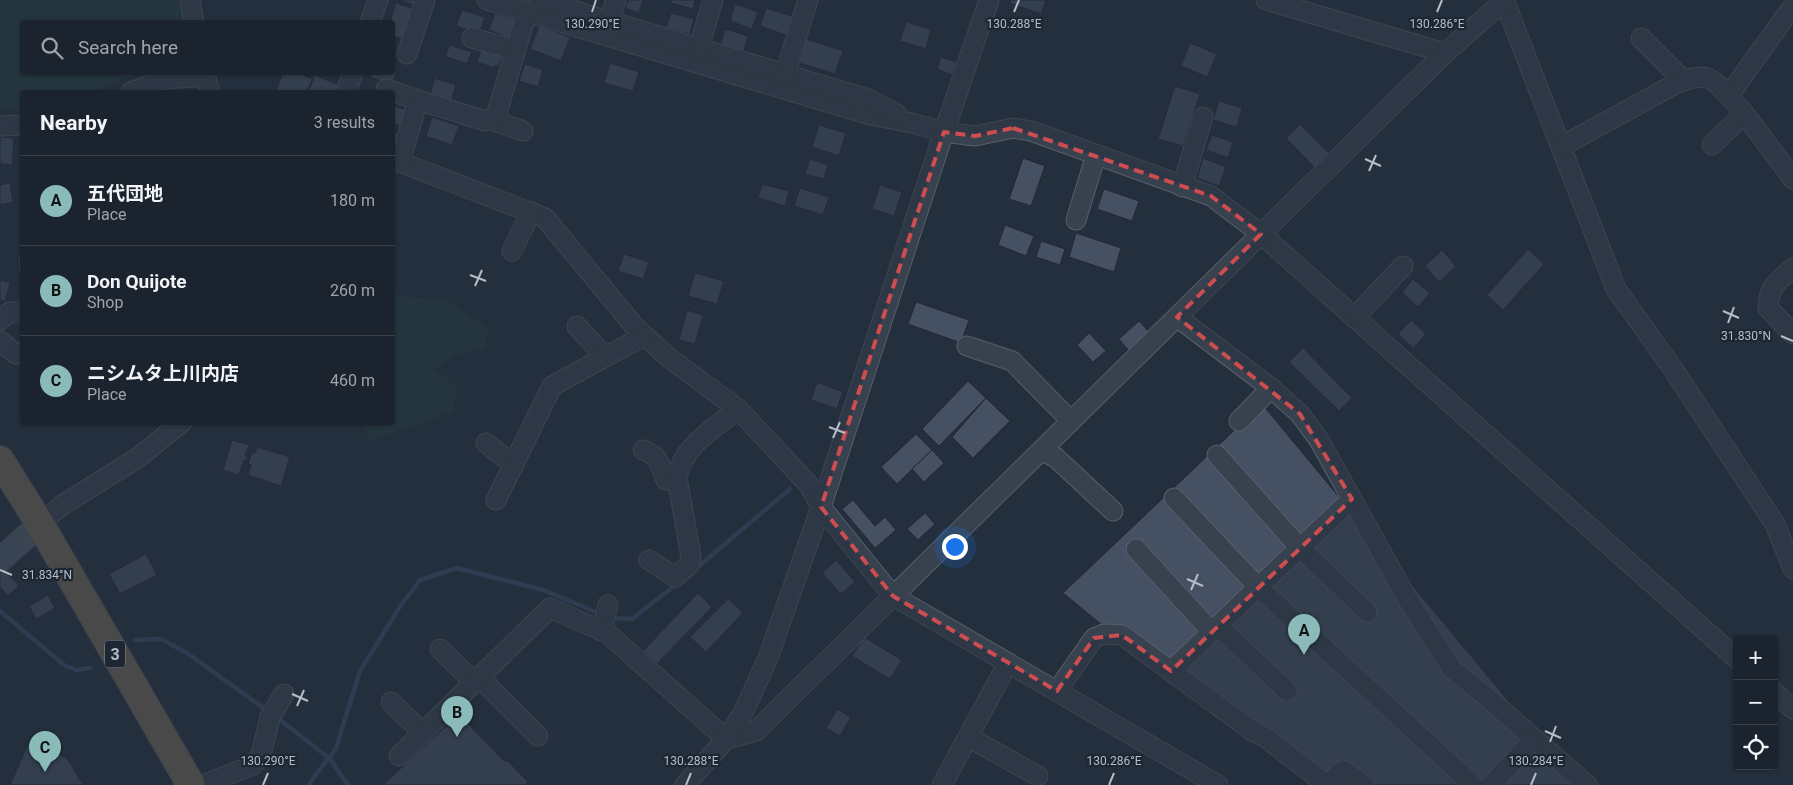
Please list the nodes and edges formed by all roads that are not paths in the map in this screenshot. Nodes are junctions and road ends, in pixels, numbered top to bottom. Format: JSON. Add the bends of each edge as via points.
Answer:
{"nodes":[{"id":1,"x":378,"y":0,"type":"edge"},
{"id":2,"x":425,"y":0,"type":"edge"},
{"id":3,"x":487,"y":0,"type":"edge"},
{"id":4,"x":616,"y":0,"type":"edge"},
{"id":5,"x":713,"y":0,"type":"edge"},
{"id":6,"x":808,"y":0,"type":"edge"},
{"id":7,"x":989,"y":0,"type":"edge"},
{"id":8,"x":1266,"y":0,"type":"edge"},
{"id":9,"x":1504,"y":0,"type":"edge"},
{"id":10,"x":193,"y":1,"type":"edge"},
{"id":11,"x":533,"y":6,"type":"edge"},
{"id":12,"x":1793,"y":6,"type":"edge"},
{"id":13,"x":194,"y":20,"type":"edge"},
{"id":14,"x":371,"y":20,"type":"edge"},
{"id":15,"x":609,"y":21,"type":"junction"},
{"id":16,"x":472,"y":38,"type":"dead end"},
{"id":17,"x":1641,"y":38,"type":"dead end"},
{"id":18,"x":699,"y":48,"type":"junction"},
{"id":19,"x":516,"y":50,"type":"junction"},
{"id":20,"x":1445,"y":53,"type":"junction"},
{"id":21,"x":407,"y":54,"type":"dead end"},
{"id":22,"x":785,"y":74,"type":"junction"},
{"id":23,"x":352,"y":75,"type":"edge"},
{"id":24,"x":1684,"y":81,"type":"junction"},
{"id":25,"x":209,"y":85,"type":"edge"},
{"id":26,"x":136,"y":90,"type":"edge"},
{"id":27,"x":347,"y":90,"type":"edge"},
{"id":28,"x":395,"y":93,"type":"edge"},
{"id":29,"x":1729,"y":95,"type":"junction"},
{"id":30,"x":418,"y":100,"type":"junction"},
{"id":31,"x":1744,"y":114,"type":"junction"},
{"id":32,"x":1202,"y":117,"type":"dead end"},
{"id":33,"x":489,"y":119,"type":"junction"},
{"id":34,"x":912,"y":123,"type":"junction"},
{"id":35,"x":20,"y":125,"type":"edge"},
{"id":36,"x":0,"y":126,"type":"edge"},
{"id":37,"x":524,"y":131,"type":"dead end"},
{"id":38,"x":944,"y":132,"type":"junction"},
{"id":39,"x":1712,"y":145,"type":"dead end"},
{"id":40,"x":1562,"y":146,"type":"junction"},
{"id":41,"x":1096,"y":155,"type":"junction"},
{"id":42,"x":396,"y":160,"type":"edge"},
{"id":43,"x":1793,"y":179,"type":"edge"},
{"id":44,"x":1182,"y":187,"type":"junction"},
{"id":45,"x":531,"y":212,"type":"junction"},
{"id":46,"x":1076,"y":220,"type":"dead end"},
{"id":47,"x":1261,"y":234,"type":"junction"},
{"id":48,"x":512,"y":251,"type":"dead end"},
{"id":49,"x":1402,"y":266,"type":"dead end"},
{"id":50,"x":1793,"y":268,"type":"edge"},
{"id":51,"x":20,"y":312,"type":"edge"},
{"id":52,"x":1177,"y":317,"type":"junction"},
{"id":53,"x":1354,"y":318,"type":"junction"},
{"id":54,"x":0,"y":320,"type":"edge"},
{"id":55,"x":577,"y":326,"type":"dead end"},
{"id":56,"x":1793,"y":334,"type":"edge"},
{"id":57,"x":644,"y":336,"type":"junction"},
{"id":58,"x":0,"y":341,"type":"edge"},
{"id":59,"x":967,"y":346,"type":"dead end"},
{"id":60,"x":16,"y":354,"type":"dead end"},
{"id":61,"x":605,"y":357,"type":"junction"},
{"id":62,"x":1271,"y":388,"type":"junction"},
{"id":63,"x":738,"y":409,"type":"junction"},
{"id":64,"x":1071,"y":421,"type":"junction"},
{"id":65,"x":1239,"y":421,"type":"dead end"},
{"id":66,"x":178,"y":425,"type":"edge"},
{"id":67,"x":486,"y":443,"type":"dead end"},
{"id":68,"x":643,"y":450,"type":"dead end"},
{"id":69,"x":1041,"y":451,"type":"junction"},
{"id":70,"x":1217,"y":455,"type":"dead end"},
{"id":71,"x":0,"y":460,"type":"edge"},
{"id":72,"x":514,"y":465,"type":"junction"},
{"id":73,"x":665,"y":480,"type":"junction"},
{"id":74,"x":1174,"y":498,"type":"dead end"},
{"id":75,"x":1352,"y":499,"type":"junction"},
{"id":76,"x":496,"y":500,"type":"dead end"},
{"id":77,"x":821,"y":507,"type":"junction"},
{"id":78,"x":1113,"y":511,"type":"dead end"},
{"id":79,"x":40,"y":524,"type":"junction"},
{"id":80,"x":1300,"y":548,"type":"junction"},
{"id":81,"x":1136,"y":549,"type":"dead end"},
{"id":82,"x":0,"y":560,"type":"edge"},
{"id":83,"x":649,"y":560,"type":"dead end"},
{"id":84,"x":1793,"y":569,"type":"edge"},
{"id":85,"x":1258,"y":588,"type":"junction"},
{"id":86,"x":893,"y":596,"type":"junction"},
{"id":87,"x":608,"y":606,"type":"dead end"},
{"id":88,"x":1367,"y":612,"type":"dead end"},
{"id":89,"x":603,"y":628,"type":"junction"},
{"id":90,"x":1215,"y":629,"type":"junction"},
{"id":91,"x":440,"y":649,"type":"dead end"},
{"id":92,"x":1733,"y":655,"type":"edge"},
{"id":93,"x":1008,"y":663,"type":"junction"},
{"id":94,"x":1171,"y":671,"type":"junction"},
{"id":95,"x":477,"y":680,"type":"junction"},
{"id":96,"x":1057,"y":691,"type":"junction"},
{"id":97,"x":1287,"y":691,"type":"dead end"},
{"id":98,"x":284,"y":694,"type":"dead end"},
{"id":99,"x":1778,"y":696,"type":"edge"},
{"id":100,"x":391,"y":702,"type":"dead end"},
{"id":101,"x":1793,"y":709,"type":"edge"},
{"id":102,"x":423,"y":733,"type":"junction"},
{"id":103,"x":538,"y":736,"type":"dead end"},
{"id":104,"x":968,"y":737,"type":"junction"},
{"id":105,"x":726,"y":739,"type":"junction"},
{"id":106,"x":1534,"y":739,"type":"junction"},
{"id":107,"x":399,"y":756,"type":"dead end"},
{"id":108,"x":1038,"y":776,"type":"dead end"},
{"id":109,"x":191,"y":785,"type":"edge"},
{"id":110,"x":203,"y":785,"type":"edge"},
{"id":111,"x":685,"y":785,"type":"edge"},
{"id":112,"x":942,"y":785,"type":"edge"},
{"id":113,"x":1218,"y":785,"type":"edge"},
{"id":114,"x":1364,"y":785,"type":"edge"},
{"id":115,"x":1473,"y":785,"type":"edge"},
{"id":116,"x":1491,"y":785,"type":"edge"},
{"id":117,"x":1587,"y":785,"type":"edge"}],
"edges":[{"from":1,"to":14,"type":"street"},
{"from":2,"to":21,"type":"street"},
{"from":3,"to":11,"type":"street"},
{"from":4,"to":15,"type":"street"},
{"from":5,"to":18,"type":"street"},
{"from":6,"to":22,"type":"street"},
{"from":7,"to":38,"type":"street"},
{"from":8,"to":20,"type":"street"},
{"from":9,"to":20,"type":"street"},
{"from":9,"to":40,"type":"street"},
{"from":10,"to":13,"type":"street"},
{"from":11,"to":15,"type":"street"},
{"from":11,"to":19,"type":"street"},
{"from":11,"to":34,"type":"street","via":[[870,115]]},
{"from":12,"to":29,"type":"street"},
{"from":15,"to":18,"type":"street"},
{"from":16,"to":19,"type":"street"},
{"from":17,"to":24,"type":"street"},
{"from":18,"to":22,"type":"street"},
{"from":19,"to":33,"type":"street","via":[[496,116]]},
{"from":20,"to":47,"type":"street"},
{"from":22,"to":34,"type":"street","via":[[868,99]]},
{"from":23,"to":27,"type":"street"},
{"from":24,"to":29,"type":"street","via":[[1708,78]]},
{"from":24,"to":40,"type":"street"},
{"from":25,"to":26,"type":"street","via":[[165,79]]},
{"from":28,"to":30,"type":"street"},
{"from":29,"to":31,"type":"street"},
{"from":30,"to":33,"type":"street","via":[[485,121]]},
{"from":30,"to":42,"type":"street"},
{"from":31,"to":39,"type":"street"},
{"from":31,"to":43,"type":"street"},
{"from":32,"to":44,"type":"street"},
{"from":33,"to":37,"type":"street"},
{"from":34,"to":38,"type":"street"},
{"from":35,"to":36,"type":"street"},
{"from":38,"to":41,"type":"street","via":[[975,136],[1013,128]]},
{"from":38,"to":77,"type":"street"},
{"from":40,"to":84,"type":"street","via":[[1616,289],[1674,369],[1775,524]]},
{"from":41,"to":44,"type":"street"},
{"from":41,"to":46,"type":"street"},
{"from":42,"to":45,"type":"street"},
{"from":44,"to":47,"type":"street","via":[[1211,196]]},
{"from":45,"to":48,"type":"street"},
{"from":45,"to":57,"type":"street","via":[[545,218],[634,328]]},
{"from":47,"to":52,"type":"street"},
{"from":47,"to":53,"type":"street"},
{"from":49,"to":53,"type":"street"},
{"from":50,"to":56,"type":"street","via":[[1774,285],[1768,297],[1768,308]]},
{"from":51,"to":54,"type":"street","via":[[10,312]]},
{"from":52,"to":62,"type":"street"},
{"from":52,"to":64,"type":"street"},
{"from":53,"to":92,"type":"street"},
{"from":55,"to":61,"type":"street"},
{"from":57,"to":61,"type":"street"},
{"from":57,"to":63,"type":"street"},
{"from":58,"to":60,"type":"street"},
{"from":59,"to":64,"type":"street","via":[[1012,361]]},
{"from":61,"to":72,"type":"street","via":[[552,386]]},
{"from":62,"to":65,"type":"street"},
{"from":62,"to":75,"type":"street","via":[[1300,414],[1319,440]]},
{"from":63,"to":73,"type":"street","via":[[687,451]]},
{"from":63,"to":77,"type":"street","via":[[809,485]]},
{"from":64,"to":69,"type":"street"},
{"from":66,"to":79,"type":"street","via":[[139,457],[61,506]]},
{"from":67,"to":72,"type":"street"},
{"from":68,"to":73,"type":"street","via":[[652,452],[656,457]]},
{"from":69,"to":78,"type":"street","via":[[1055,457]]},
{"from":69,"to":86,"type":"street"},
{"from":70,"to":80,"type":"street"},
{"from":71,"to":79,"type":"highway","number":"3"},
{"from":72,"to":76,"type":"street"},
{"from":73,"to":83,"type":"street","via":[[691,556],[688,565],[675,577]]},
{"from":74,"to":85,"type":"street"},
{"from":75,"to":80,"type":"street"},
{"from":75,"to":106,"type":"street","via":[[1408,600],[1451,668]]},
{"from":77,"to":86,"type":"street"},
{"from":77,"to":105,"type":"street","via":[[768,658],[743,713]]},
{"from":79,"to":82,"type":"main road"},
{"from":79,"to":109,"type":"highway","number":"3"},
{"from":80,"to":85,"type":"street"},
{"from":80,"to":88,"type":"street"},
{"from":81,"to":90,"type":"street"},
{"from":85,"to":90,"type":"street"},
{"from":85,"to":115,"type":"street"},
{"from":86,"to":93,"type":"street"},
{"from":86,"to":105,"type":"street","via":[[756,730]]},
{"from":87,"to":89,"type":"street"},
{"from":89,"to":95,"type":"street","via":[[550,608]]},
{"from":89,"to":105,"type":"street"},
{"from":90,"to":94,"type":"street"},
{"from":90,"to":97,"type":"street"},
{"from":91,"to":95,"type":"street"},
{"from":93,"to":96,"type":"street"},
{"from":93,"to":104,"type":"street"},
{"from":94,"to":96,"type":"street","via":[[1122,634],[1104,634],[1094,638]]},
{"from":94,"to":114,"type":"street","via":[[1327,785],[1343,770]]},
{"from":95,"to":102,"type":"street"},
{"from":95,"to":103,"type":"street"},
{"from":96,"to":113,"type":"street"},
{"from":98,"to":110,"type":"street","via":[[272,714],[261,755],[253,765]]},
{"from":99,"to":101,"type":"street"},
{"from":100,"to":102,"type":"street"},
{"from":102,"to":107,"type":"street"},
{"from":104,"to":108,"type":"street"},
{"from":104,"to":112,"type":"street"},
{"from":105,"to":111,"type":"street"},
{"from":106,"to":116,"type":"street"},
{"from":106,"to":117,"type":"street"}]}
